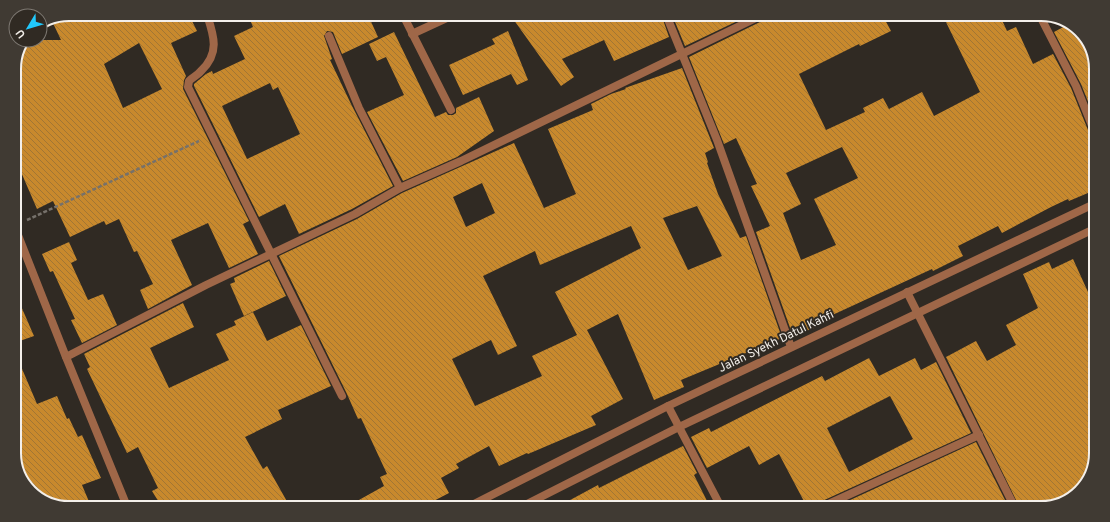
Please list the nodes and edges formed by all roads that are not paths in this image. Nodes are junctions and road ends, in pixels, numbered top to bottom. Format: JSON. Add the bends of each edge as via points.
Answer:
{"nodes":[{"id":1,"x":209,"y":21,"type":"edge"},
{"id":2,"x":406,"y":21,"type":"edge"},
{"id":3,"x":440,"y":21,"type":"edge"},
{"id":4,"x":669,"y":21,"type":"edge"},
{"id":5,"x":750,"y":21,"type":"edge"},
{"id":6,"x":1043,"y":21,"type":"edge"},
{"id":7,"x":412,"y":34,"type":"junction"},
{"id":8,"x":329,"y":36,"type":"dead end"},
{"id":9,"x":682,"y":53,"type":"junction"},
{"id":10,"x":451,"y":110,"type":"dead end"},
{"id":11,"x":1089,"y":118,"type":"edge"},
{"id":12,"x":400,"y":188,"type":"junction"},
{"id":13,"x":1089,"y":206,"type":"edge"},
{"id":14,"x":1089,"y":231,"type":"edge"},
{"id":15,"x":21,"y":244,"type":"edge"},
{"id":16,"x":271,"y":254,"type":"junction"},
{"id":17,"x":907,"y":292,"type":"junction"},
{"id":18,"x":917,"y":314,"type":"junction"},
{"id":19,"x":790,"y":347,"type":"junction"},
{"id":20,"x":66,"y":357,"type":"junction"},
{"id":21,"x":342,"y":396,"type":"dead end"},
{"id":22,"x":668,"y":406,"type":"junction"},
{"id":23,"x":679,"y":427,"type":"junction"},
{"id":24,"x":979,"y":435,"type":"junction"},
{"id":25,"x":125,"y":501,"type":"edge"},
{"id":26,"x":480,"y":501,"type":"edge"},
{"id":27,"x":533,"y":501,"type":"edge"},
{"id":28,"x":718,"y":501,"type":"edge"},
{"id":29,"x":835,"y":501,"type":"edge"},
{"id":30,"x":1012,"y":501,"type":"edge"}],
"edges":[{"from":1,"to":16,"type":"street","via":[[214,36],[214,52],[209,63],[189,81],[188,86]]},
{"from":2,"to":7,"type":"street"},
{"from":3,"to":7,"type":"street"},
{"from":4,"to":9,"type":"street"},
{"from":5,"to":9,"type":"street"},
{"from":6,"to":11,"type":"street","via":[[1076,86]]},
{"from":7,"to":10,"type":"street"},
{"from":8,"to":12,"type":"street","via":[[359,108]]},
{"from":9,"to":12,"type":"street","via":[[599,95]]},
{"from":9,"to":19,"type":"street","via":[[720,147]]},
{"from":12,"to":16,"type":"street","via":[[355,214]]},
{"from":13,"to":17,"type":"street","name":"Jalan Syekh Datul Kahfi"},
{"from":14,"to":18,"type":"street"},
{"from":15,"to":20,"type":"street"},
{"from":16,"to":20,"type":"street"},
{"from":16,"to":21,"type":"street"},
{"from":17,"to":18,"type":"street"},
{"from":17,"to":19,"type":"street","name":"Jalan Syekh Datul Kahfi"},
{"from":18,"to":23,"type":"street"},
{"from":18,"to":24,"type":"street"},
{"from":19,"to":22,"type":"street","name":"Jalan Syekh Datul Kahfi"},
{"from":20,"to":25,"type":"street"},
{"from":22,"to":23,"type":"street"},
{"from":22,"to":26,"type":"street","name":"Jalan Syekh Datul Kahfi"},
{"from":23,"to":27,"type":"street"},
{"from":23,"to":28,"type":"street"},
{"from":24,"to":29,"type":"street"},
{"from":24,"to":30,"type":"street"}]}
